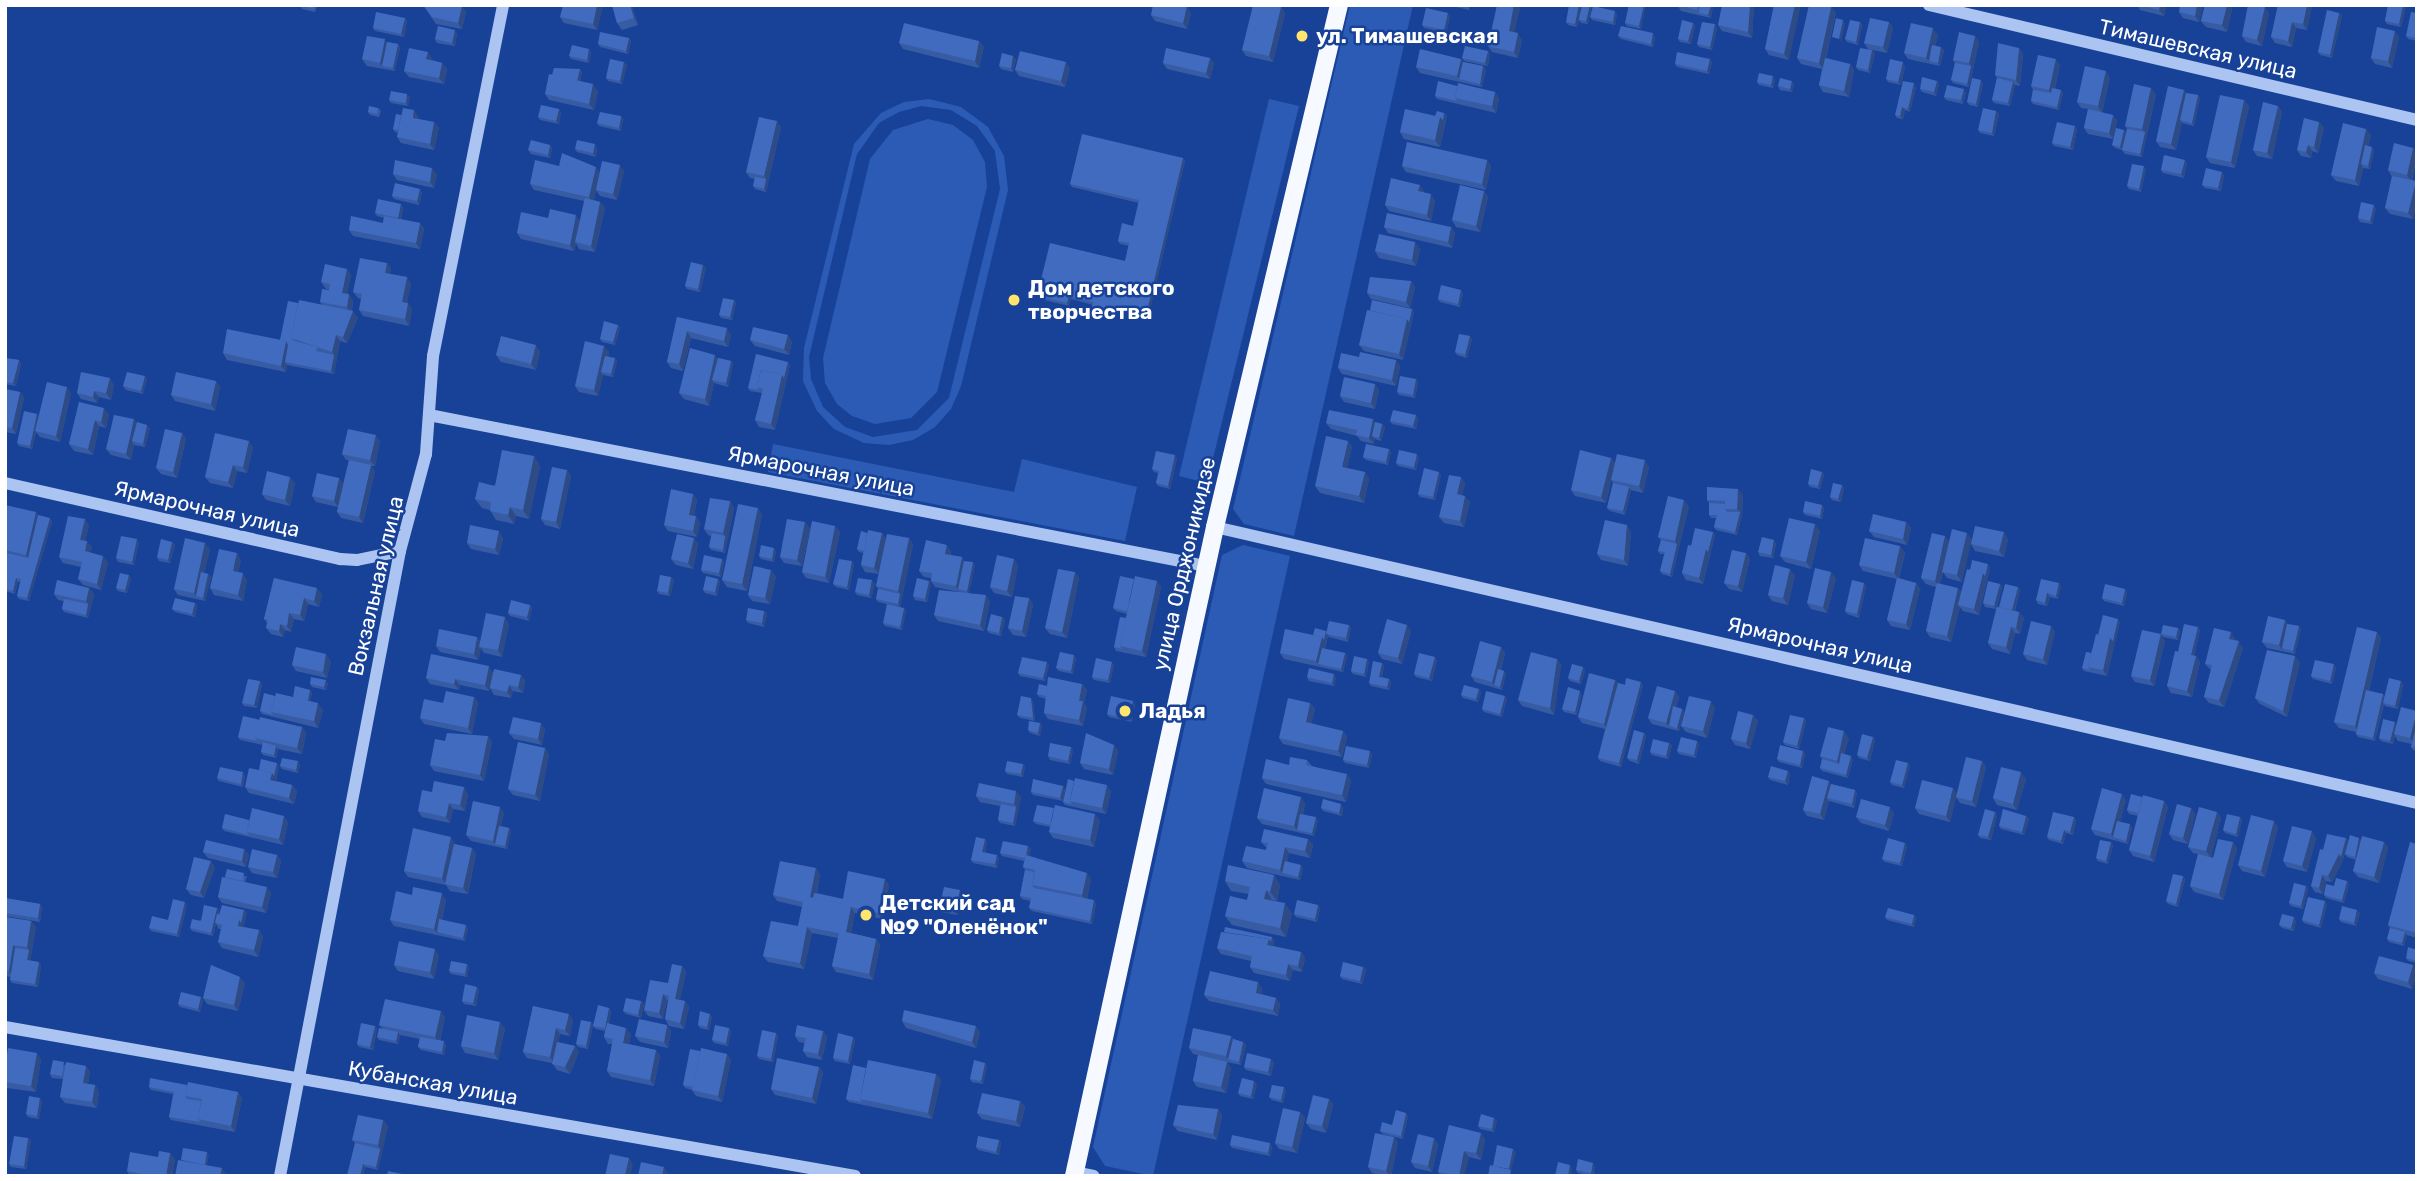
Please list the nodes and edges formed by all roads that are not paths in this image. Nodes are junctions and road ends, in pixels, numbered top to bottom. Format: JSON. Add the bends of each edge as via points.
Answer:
{"nodes":[{"id":1,"x":503,"y":5,"type":"edge"},
{"id":2,"x":1339,"y":5,"type":"edge"},
{"id":3,"x":1929,"y":5,"type":"edge"},
{"id":4,"x":2417,"y":120,"type":"edge"},
{"id":5,"x":429,"y":415,"type":"junction"},
{"id":6,"x":5,"y":483,"type":"edge"},
{"id":7,"x":1215,"y":527,"type":"junction"},
{"id":8,"x":400,"y":551,"type":"junction"},
{"id":9,"x":1206,"y":566,"type":"junction"},
{"id":10,"x":2417,"y":803,"type":"edge"},
{"id":11,"x":5,"y":1027,"type":"edge"},
{"id":12,"x":298,"y":1079,"type":"junction"},
{"id":13,"x":1075,"y":1174,"type":"edge"},
{"id":14,"x":279,"y":1176,"type":"edge"},
{"id":15,"x":855,"y":1176,"type":"edge"},
{"id":16,"x":1094,"y":1176,"type":"edge"}],
"edges":[{"from":1,"to":5,"type":"street","name":"Вокзальная улица","via":[[433,356]]},
{"from":2,"to":7,"type":"main road","name":"улица Орджоникидзе"},
{"from":3,"to":4,"type":"street","name":"Тимашевская улица"},
{"from":5,"to":8,"type":"street","name":"Вокзальная улица","via":[[426,454]]},
{"from":5,"to":9,"type":"street","name":"Ярмарочная улица"},
{"from":6,"to":8,"type":"street","name":"Ярмарочная улица","via":[[340,559],[357,561]]},
{"from":7,"to":9,"type":"main road","name":"улица Орджоникидзе"},
{"from":7,"to":10,"type":"street","name":"Ярмарочная улица"},
{"from":8,"to":12,"type":"street","name":"Вокзальная улица"},
{"from":9,"to":13,"type":"main road","name":"улица Орджоникидзе"},
{"from":11,"to":12,"type":"street","name":"Кубанская улица"},
{"from":12,"to":14,"type":"street","name":"Вокзальная улица"},
{"from":12,"to":15,"type":"street","name":"Кубанская улица"},
{"from":13,"to":16,"type":"street"}]}
